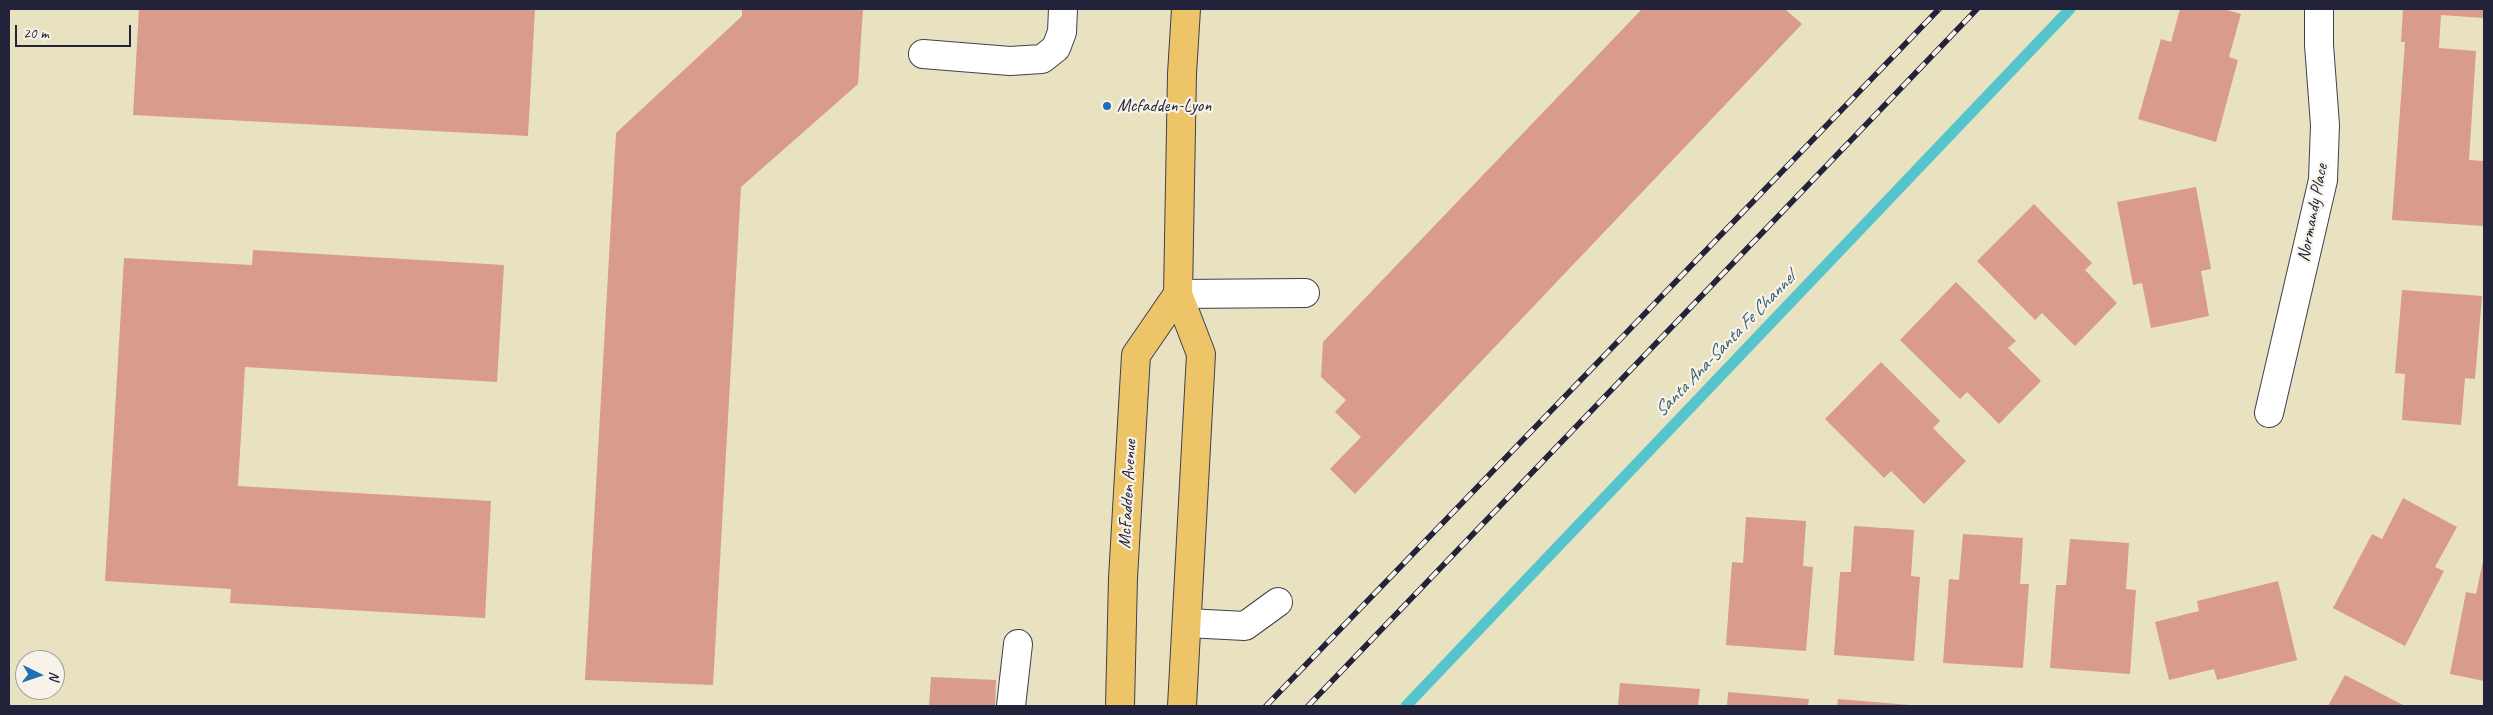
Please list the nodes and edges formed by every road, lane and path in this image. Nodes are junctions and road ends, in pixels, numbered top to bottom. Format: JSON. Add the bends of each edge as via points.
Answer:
{"nodes":[{"id":1,"x":1064,"y":9,"type":"edge"},
{"id":2,"x":1186,"y":9,"type":"edge"},
{"id":3,"x":2319,"y":9,"type":"edge"},
{"id":4,"x":923,"y":54,"type":"dead end"},
{"id":5,"x":1305,"y":293,"type":"dead end"},
{"id":6,"x":1178,"y":294,"type":"junction"},
{"id":7,"x":2269,"y":414,"type":"dead end"},
{"id":8,"x":1278,"y":602,"type":"dead end"},
{"id":9,"x":1187,"y":623,"type":"junction"},
{"id":10,"x":1018,"y":644,"type":"dead end"},
{"id":11,"x":1011,"y":706,"type":"edge"},
{"id":12,"x":1120,"y":706,"type":"edge"},
{"id":13,"x":1182,"y":706,"type":"edge"}],
"edges":[{"from":1,"to":4,"type":"street","via":[[1062,32],[1056,48],[1042,59],[1010,62]]},
{"from":2,"to":6,"type":"main road"},
{"from":3,"to":7,"type":"street","name":"Normandy Place","via":[[2325,125],[2323,180]]},
{"from":5,"to":6,"type":"street"},
{"from":6,"to":9,"type":"main road","via":[[1201,354]]},
{"from":6,"to":12,"type":"main road","name":"McFadden Avenue","via":[[1136,355],[1123,578]]},
{"from":8,"to":9,"type":"street","via":[[1244,626]]},
{"from":9,"to":13,"type":"main road"},
{"from":10,"to":11,"type":"street"}]}
